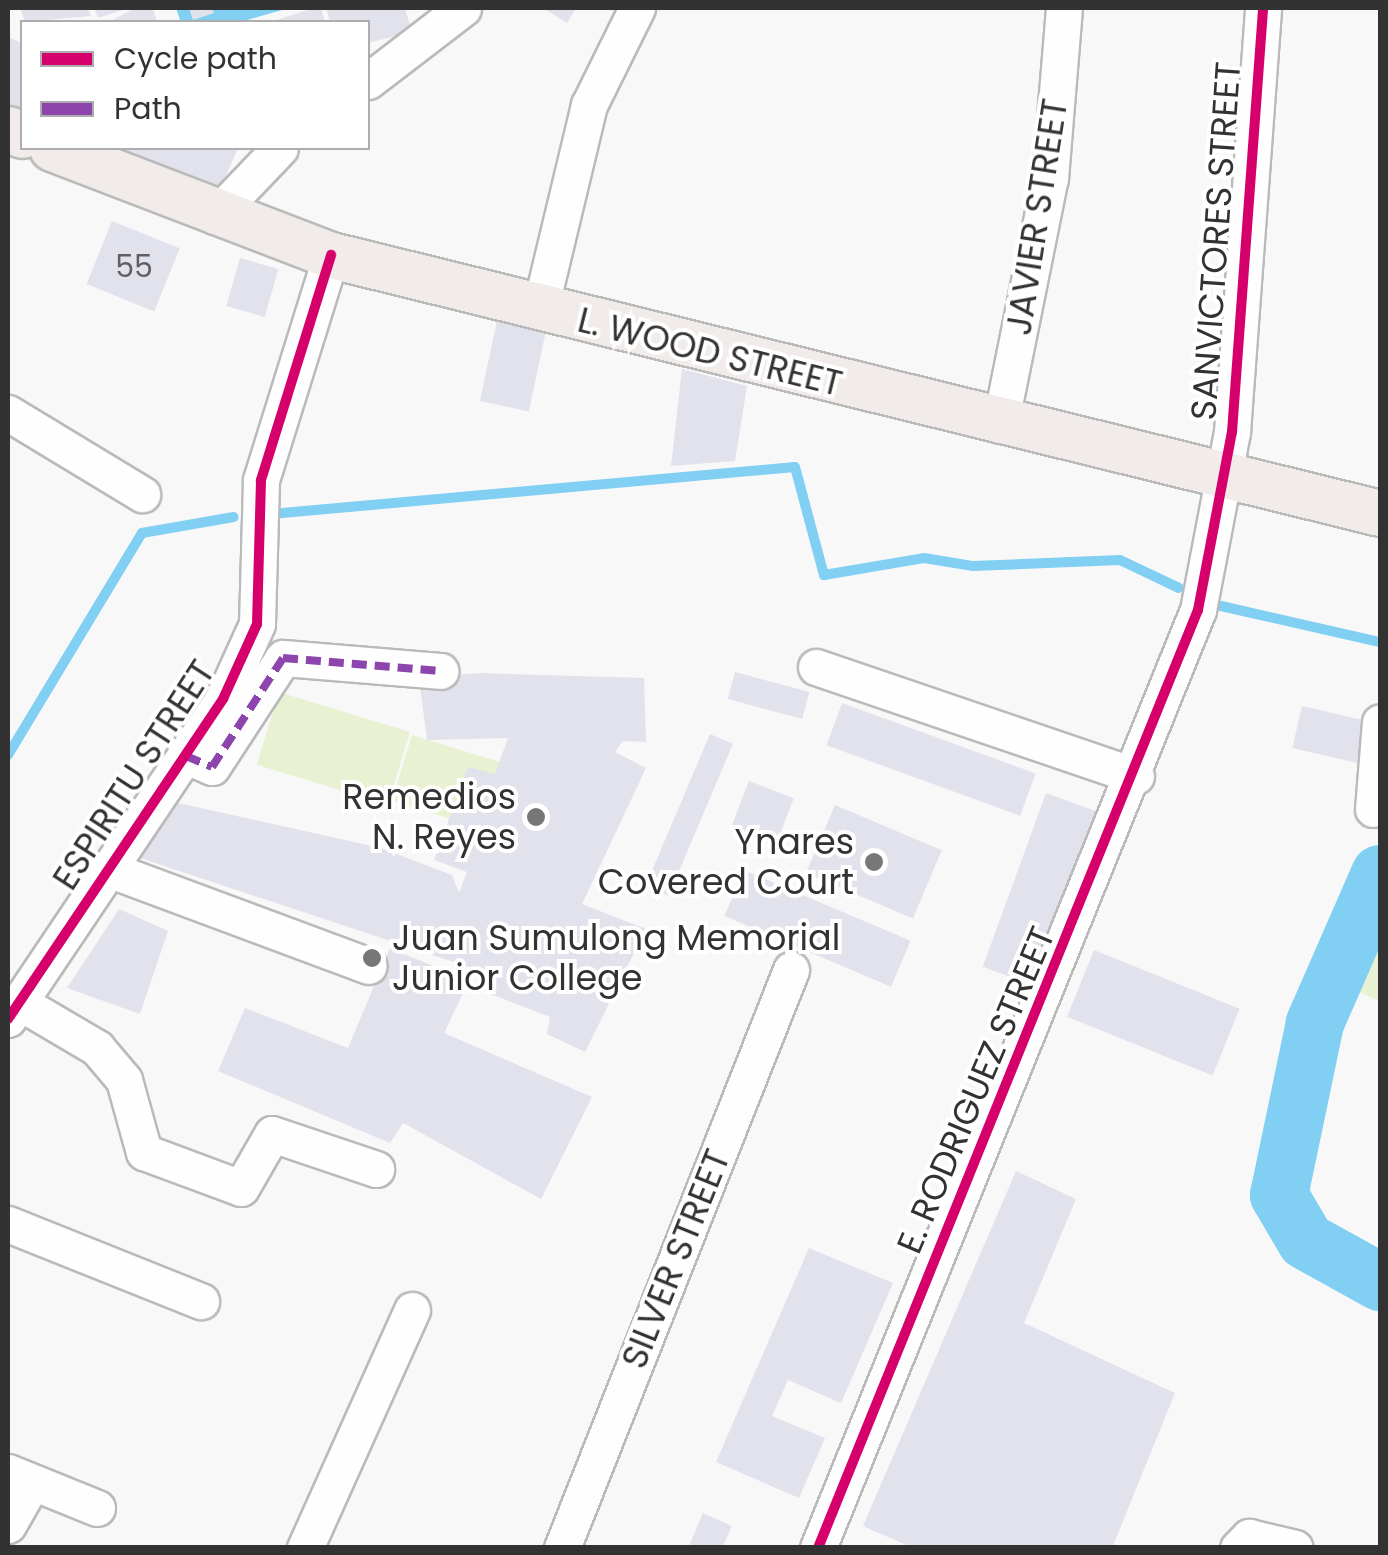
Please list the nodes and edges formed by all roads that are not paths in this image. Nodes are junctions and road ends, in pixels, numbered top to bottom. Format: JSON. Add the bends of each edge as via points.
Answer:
{"nodes":[{"id":1,"x":463,"y":8,"type":"edge"},
{"id":2,"x":637,"y":8,"type":"edge"},
{"id":3,"x":1064,"y":8,"type":"edge"},
{"id":4,"x":1263,"y":8,"type":"edge"},
{"id":5,"x":370,"y":79,"type":"edge"},
{"id":6,"x":57,"y":150,"type":"edge"},
{"id":7,"x":278,"y":150,"type":"edge"},
{"id":8,"x":215,"y":216,"type":"junction"},
{"id":9,"x":331,"y":256,"type":"junction"},
{"id":10,"x":540,"y":309,"type":"junction"},
{"id":11,"x":8,"y":413,"type":"edge"},
{"id":12,"x":1000,"y":425,"type":"junction"},
{"id":13,"x":1226,"y":478,"type":"junction"},
{"id":14,"x":142,"y":494,"type":"dead end"},
{"id":15,"x":1380,"y":513,"type":"edge"},
{"id":16,"x":816,"y":667,"type":"dead end"},
{"id":17,"x":440,"y":670,"type":"dead end"},
{"id":18,"x":1380,"y":722,"type":"edge"},
{"id":19,"x":186,"y":756,"type":"junction"},
{"id":20,"x":1136,"y":776,"type":"junction"},
{"id":21,"x":1373,"y":809,"type":"dead end"},
{"id":22,"x":108,"y":869,"type":"junction"},
{"id":23,"x":369,"y":966,"type":"dead end"},
{"id":24,"x":791,"y":970,"type":"dead end"},
{"id":25,"x":13,"y":1011,"type":"edge"},
{"id":26,"x":376,"y":1170,"type":"dead end"},
{"id":27,"x":8,"y":1224,"type":"edge"},
{"id":28,"x":201,"y":1301,"type":"dead end"},
{"id":29,"x":412,"y":1310,"type":"dead end"},
{"id":30,"x":20,"y":1478,"type":"edge"},
{"id":31,"x":97,"y":1508,"type":"dead end"},
{"id":32,"x":8,"y":1525,"type":"edge"},
{"id":33,"x":305,"y":1548,"type":"edge"},
{"id":34,"x":562,"y":1548,"type":"edge"},
{"id":35,"x":818,"y":1548,"type":"edge"},
{"id":36,"x":1238,"y":1548,"type":"edge"},
{"id":37,"x":1296,"y":1548,"type":"edge"}],
"edges":[{"from":1,"to":5,"type":"street"},
{"from":2,"to":10,"type":"street","via":[[589,105]]},
{"from":3,"to":12,"type":"street","name":"JAVIER STREET","via":[[1050,178]]},
{"from":4,"to":13,"type":"street","name":"SANVICTORES STREET"},
{"from":6,"to":8,"type":"main road","name":"L. WOOD STREET"},
{"from":7,"to":8,"type":"street"},
{"from":8,"to":9,"type":"main road","name":"L. WOOD STREET"},
{"from":9,"to":10,"type":"main road","name":"L. WOOD STREET"},
{"from":9,"to":19,"type":"street","name":"ESPIRITU STREET","via":[[261,480],[257,624]]},
{"from":10,"to":12,"type":"main road","name":"L. WOOD STREET"},
{"from":11,"to":14,"type":"street"},
{"from":12,"to":13,"type":"main road","name":"L. WOOD STREET"},
{"from":13,"to":15,"type":"main road","name":"L. WOOD STREET"},
{"from":13,"to":20,"type":"street","name":"E. RODRIGUEZ STREET","via":[[1198,610]]},
{"from":16,"to":20,"type":"street"},
{"from":17,"to":19,"type":"street","via":[[283,658],[212,767]]},
{"from":18,"to":21,"type":"street"},
{"from":19,"to":22,"type":"street","name":"ESPIRITU STREET"},
{"from":20,"to":35,"type":"street","name":"E. RODRIGUEZ STREET"},
{"from":22,"to":23,"type":"street"},
{"from":22,"to":25,"type":"street","name":"ESPIRITU STREET"},
{"from":24,"to":34,"type":"street","name":"SILVER STREET"},
{"from":25,"to":26,"type":"street","via":[[96,1048],[124,1080],[144,1152],[241,1188],[272,1134]]},
{"from":27,"to":28,"type":"street"},
{"from":29,"to":33,"type":"street"},
{"from":30,"to":31,"type":"street"},
{"from":30,"to":32,"type":"street"},
{"from":36,"to":37,"type":"street","via":[[1250,1537]]}]}
